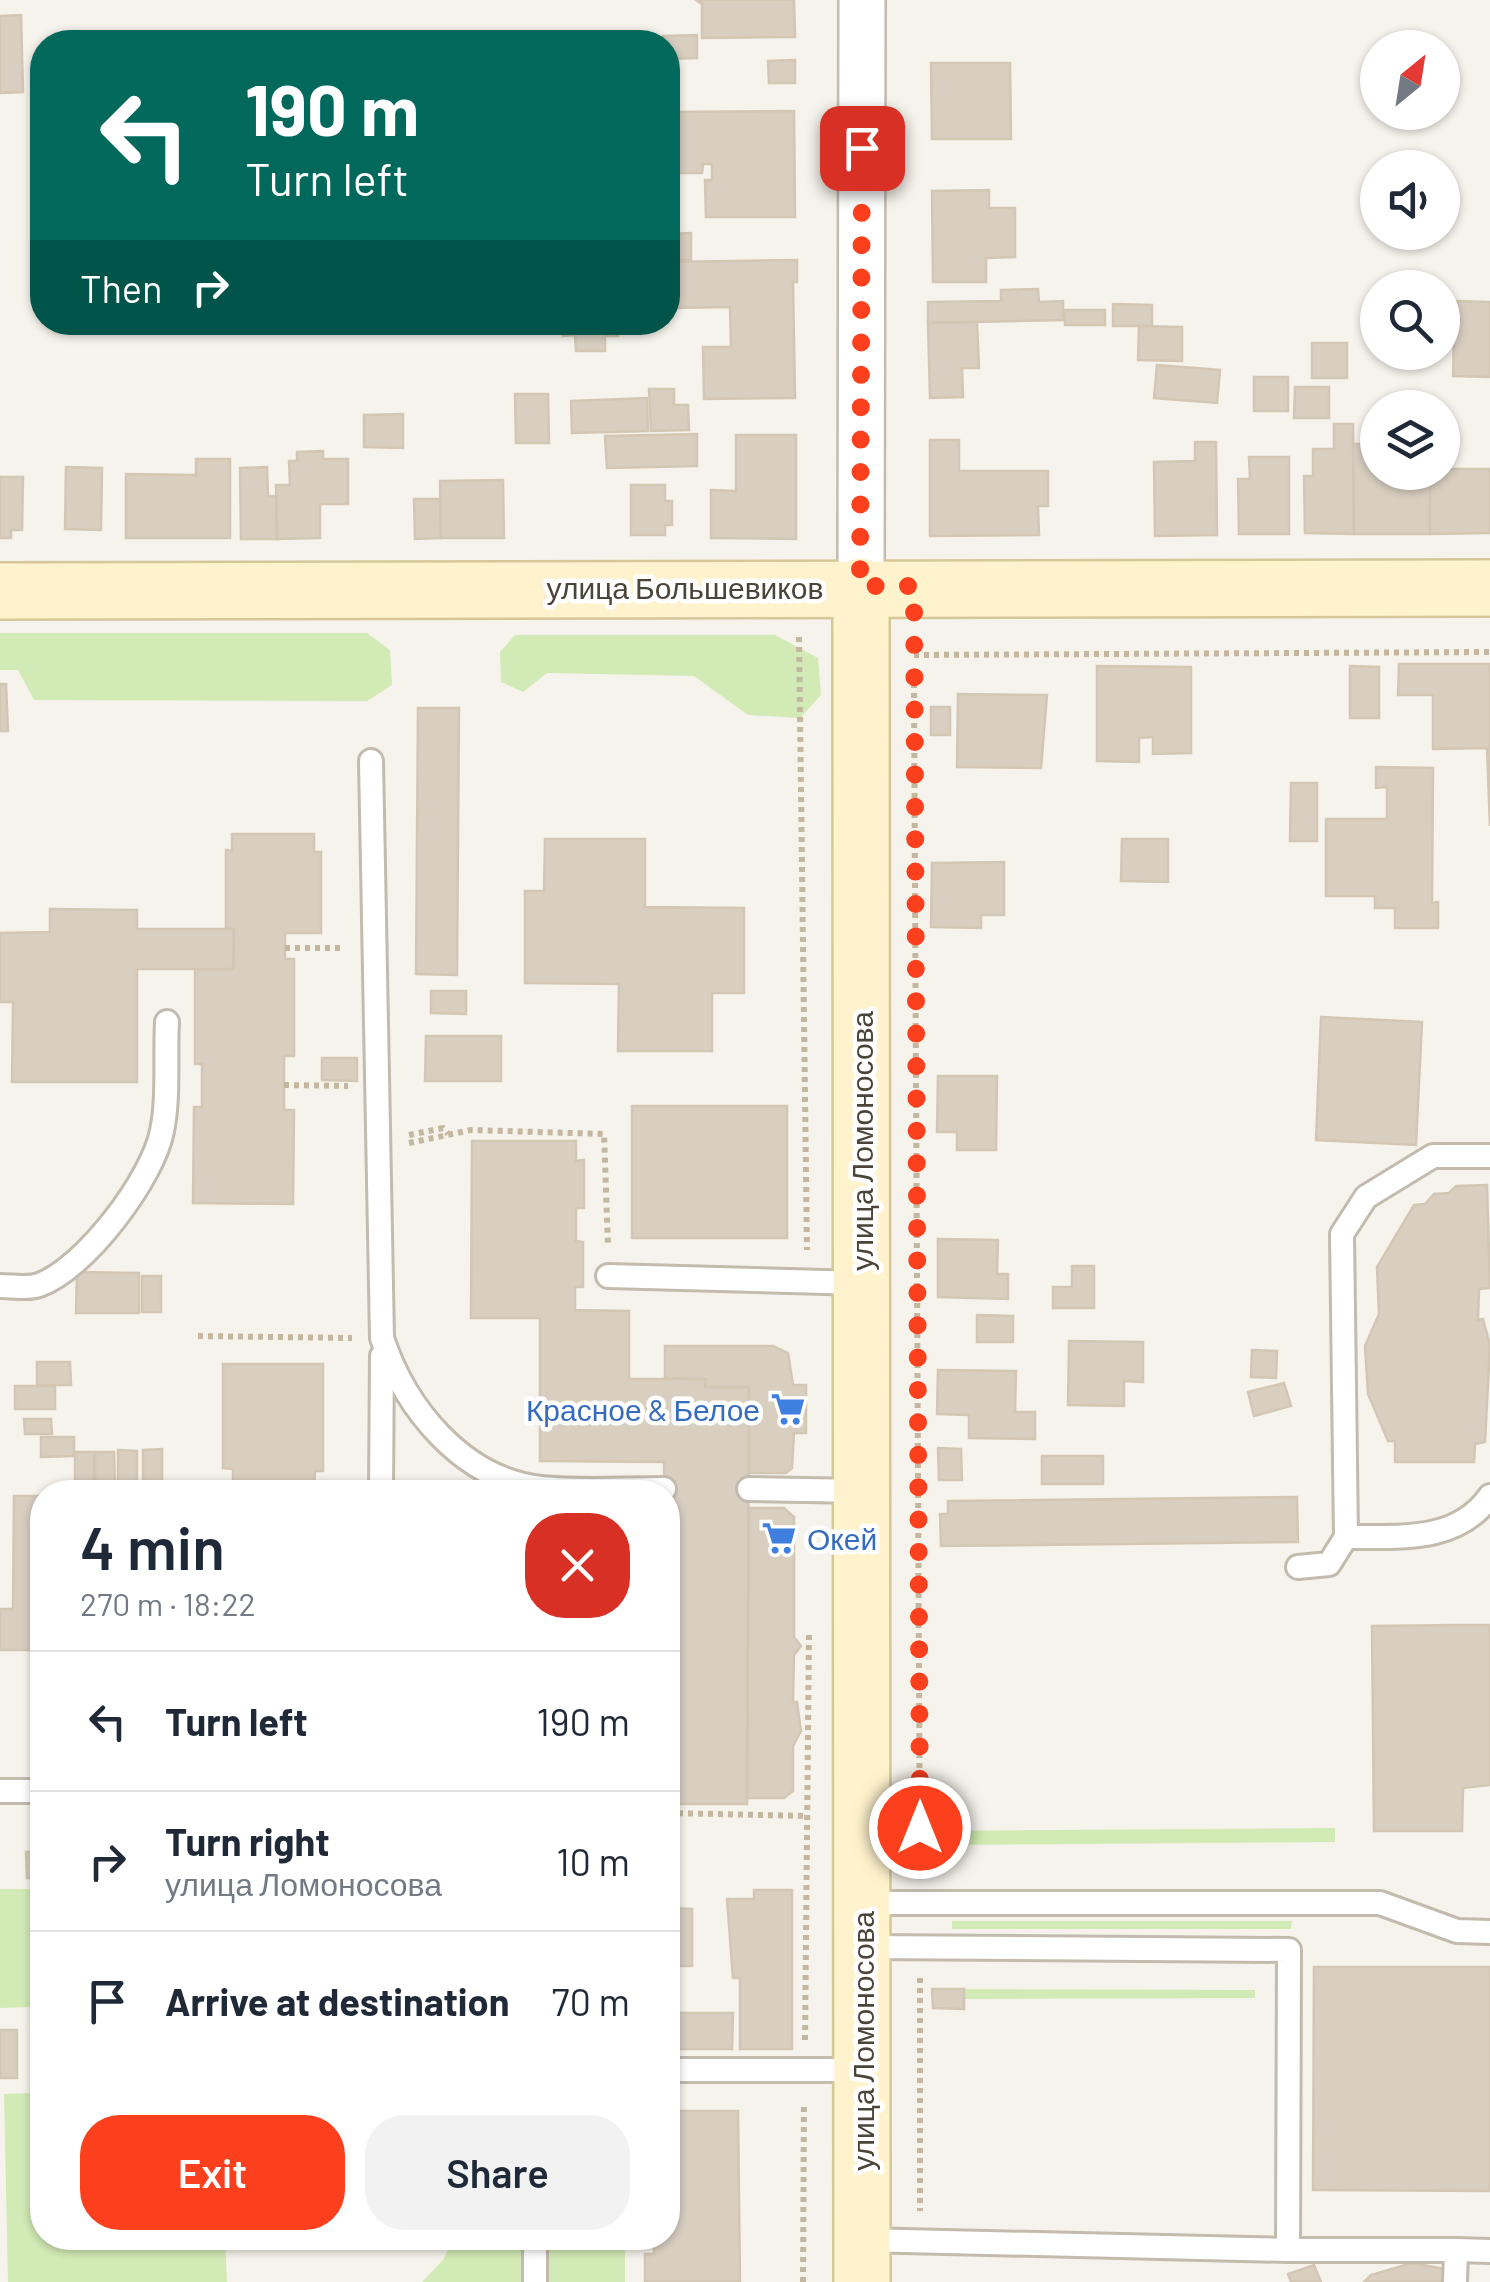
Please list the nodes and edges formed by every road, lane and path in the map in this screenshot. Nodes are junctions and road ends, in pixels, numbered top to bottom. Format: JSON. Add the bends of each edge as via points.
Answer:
{"nodes":[{"id":1,"x":862,"y":0,"type":"edge"},
{"id":2,"x":860,"y":586,"type":"junction"},
{"id":3,"x":914,"y":586,"type":"junction"},
{"id":4,"x":798,"y":587,"type":"junction"},
{"id":5,"x":1490,"y":588,"type":"edge"},
{"id":6,"x":0,"y":590,"type":"edge"},
{"id":7,"x":1490,"y":652,"type":"edge"},
{"id":8,"x":914,"y":655,"type":"junction"},
{"id":9,"x":371,"y":760,"type":"dead end"},
{"id":10,"x":285,"y":948,"type":"dead end"},
{"id":11,"x":374,"y":948,"type":"junction"},
{"id":12,"x":167,"y":1022,"type":"dead end"},
{"id":13,"x":284,"y":1084,"type":"dead end"},
{"id":14,"x":378,"y":1086,"type":"junction"},
{"id":15,"x":380,"y":1145,"type":"junction"},
{"id":16,"x":1490,"y":1156,"type":"edge"},
{"id":17,"x":608,"y":1276,"type":"joint"},
{"id":18,"x":807,"y":1281,"type":"junction"},
{"id":19,"x":861,"y":1282,"type":"junction"},
{"id":20,"x":0,"y":1286,"type":"edge"},
{"id":21,"x":198,"y":1336,"type":"dead end"},
{"id":22,"x":382,"y":1338,"type":"junction"},
{"id":23,"x":381,"y":1480,"type":"edge"},
{"id":24,"x":518,"y":1480,"type":"edge"},
{"id":25,"x":748,"y":1490,"type":"dead end"},
{"id":26,"x":862,"y":1491,"type":"junction"},
{"id":27,"x":1490,"y":1496,"type":"edge"},
{"id":28,"x":1346,"y":1536,"type":"junction"},
{"id":29,"x":1298,"y":1567,"type":"dead end"},
{"id":30,"x":30,"y":1790,"type":"edge"},
{"id":31,"x":0,"y":1791,"type":"edge"},
{"id":32,"x":680,"y":1813,"type":"edge"},
{"id":33,"x":807,"y":1816,"type":"dead end"},
{"id":34,"x":920,"y":1903,"type":"junction"},
{"id":35,"x":862,"y":1925,"type":"junction"},
{"id":36,"x":1490,"y":1932,"type":"edge"},
{"id":37,"x":920,"y":1947,"type":"junction"},
{"id":38,"x":680,"y":2070,"type":"edge"},
{"id":39,"x":862,"y":2070,"type":"junction"},
{"id":40,"x":920,"y":2242,"type":"junction"},
{"id":41,"x":535,"y":2250,"type":"edge"},
{"id":42,"x":1288,"y":2250,"type":"junction"},
{"id":43,"x":1456,"y":2250,"type":"junction"},
{"id":44,"x":1490,"y":2251,"type":"edge"},
{"id":45,"x":862,"y":2261,"type":"edge"},
{"id":46,"x":535,"y":2282,"type":"edge"},
{"id":47,"x":1455,"y":2282,"type":"edge"}],
"edges":[{"from":1,"to":2,"type":"street","name":"улица Ломоносова"},
{"from":2,"to":3,"type":"street","name":"улица Большевиков"},
{"from":2,"to":4,"type":"street","name":"улица Большевиков"},
{"from":2,"to":19,"type":"street","name":"улица Ломоносова"},
{"from":3,"to":5,"type":"street","name":"улица Большевиков"},
{"from":3,"to":8,"type":"path"},
{"from":4,"to":6,"type":"street","name":"улица Большевиков"},
{"from":4,"to":18,"type":"path"},
{"from":7,"to":8,"type":"path"},
{"from":8,"to":34,"type":"path"},
{"from":9,"to":11,"type":"lane"},
{"from":10,"to":11,"type":"path"},
{"from":11,"to":14,"type":"lane"},
{"from":12,"to":20,"type":"lane","via":[[162,1131],[144,1178],[112,1224],[63,1270],[38,1286]]},
{"from":13,"to":14,"type":"path"},
{"from":14,"to":15,"type":"lane"},
{"from":15,"to":17,"type":"path","via":[[471,1130],[604,1134]]},
{"from":15,"to":22,"type":"lane"},
{"from":16,"to":28,"type":"lane","via":[[1434,1156],[1366,1197],[1342,1234]]},
{"from":17,"to":18,"type":"lane"},
{"from":18,"to":19,"type":"lane"},
{"from":19,"to":26,"type":"street","name":"улица Ломоносова"},
{"from":21,"to":22,"type":"path"},
{"from":22,"to":23,"type":"lane"},
{"from":22,"to":24,"type":"lane","via":[[395,1378],[424,1419],[486,1469]]},
{"from":25,"to":26,"type":"lane"},
{"from":26,"to":35,"type":"street","name":"улица Ломоносова"},
{"from":27,"to":28,"type":"lane","via":[[1453,1528],[1417,1536]]},
{"from":28,"to":29,"type":"lane","via":[[1329,1564]]},
{"from":30,"to":31,"type":"lane"},
{"from":32,"to":33,"type":"path"},
{"from":34,"to":35,"type":"lane"},
{"from":34,"to":36,"type":"lane","via":[[1380,1902],[1457,1931]]},
{"from":35,"to":37,"type":"lane"},
{"from":35,"to":39,"type":"street","name":"улица Ломоносова"},
{"from":37,"to":40,"type":"path"},
{"from":37,"to":42,"type":"lane","via":[[1289,1950]]},
{"from":38,"to":39,"type":"lane"},
{"from":39,"to":45,"type":"street","name":"улица Ломоносова"},
{"from":40,"to":42,"type":"lane"},
{"from":40,"to":45,"type":"lane"},
{"from":41,"to":46,"type":"lane"},
{"from":42,"to":43,"type":"lane"},
{"from":43,"to":44,"type":"lane"},
{"from":43,"to":47,"type":"lane"}]}
